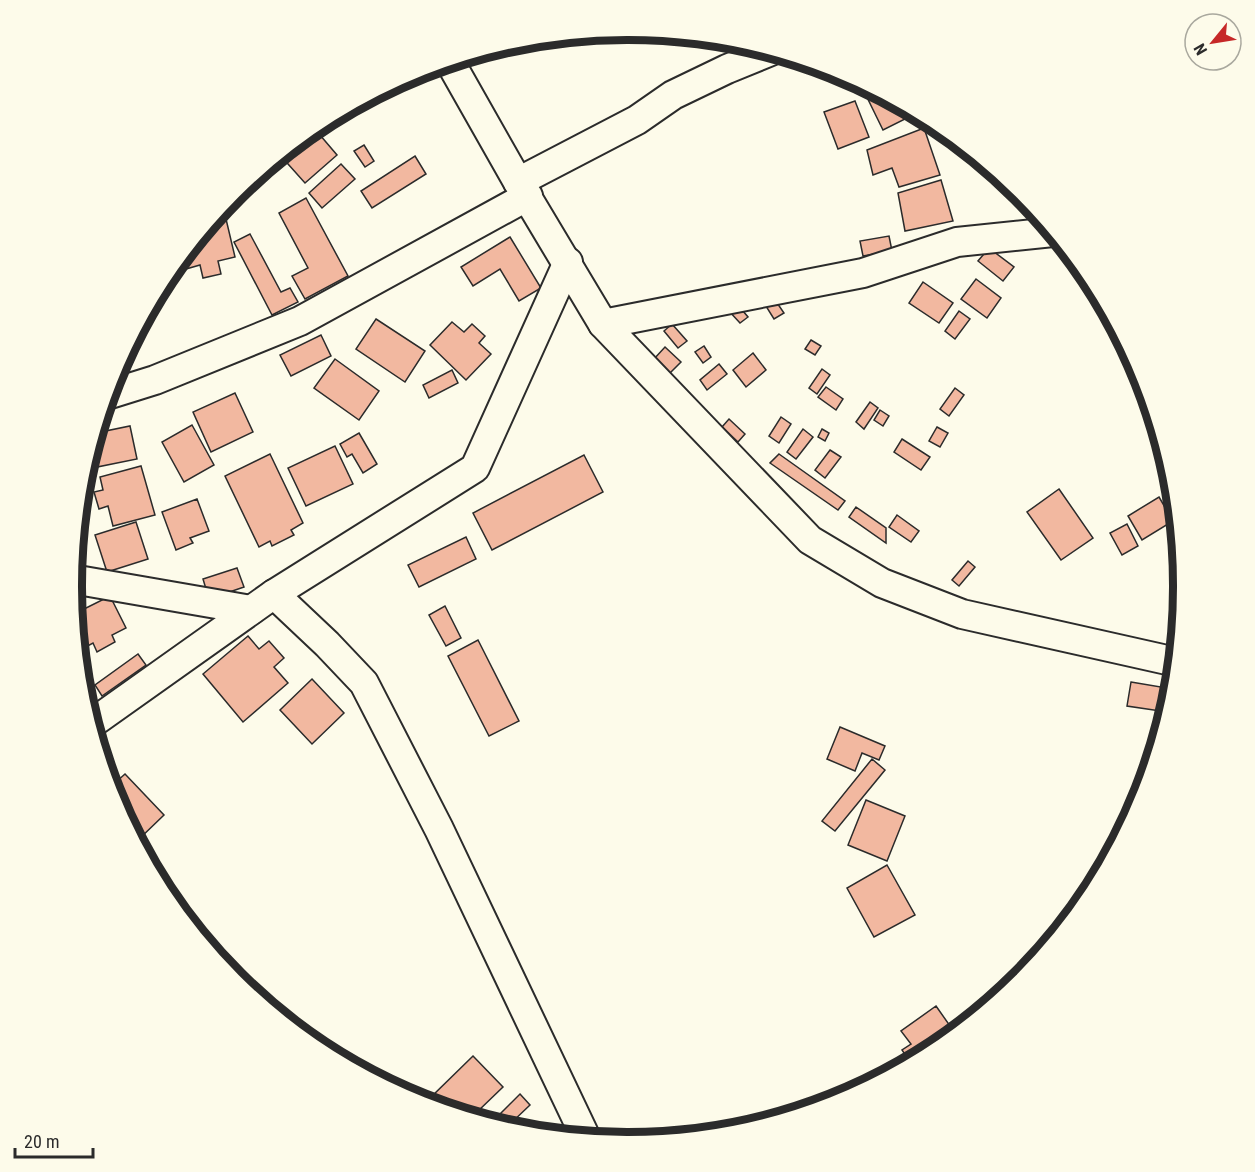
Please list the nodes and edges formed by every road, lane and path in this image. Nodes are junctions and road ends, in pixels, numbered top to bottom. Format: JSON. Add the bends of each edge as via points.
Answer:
{"nodes":[{"id":1,"x":758,"y":56,"type":"edge"},
{"id":2,"x":454,"y":68,"type":"edge"},
{"id":3,"x":523,"y":189,"type":"junction"},
{"id":4,"x":1043,"y":233,"type":"edge"},
{"id":5,"x":568,"y":262,"type":"junction"},
{"id":6,"x":603,"y":324,"type":"junction"},
{"id":7,"x":119,"y":391,"type":"edge"},
{"id":8,"x":82,"y":581,"type":"edge"},
{"id":9,"x":274,"y":594,"type":"junction"},
{"id":10,"x":251,"y":610,"type":"junction"},
{"id":11,"x":1168,"y":660,"type":"edge"},
{"id":12,"x":99,"y":718,"type":"edge"},
{"id":13,"x":582,"y":1129,"type":"edge"}],
"edges":[{"from":1,"to":3,"type":"street","via":[[673,95]]},
{"from":2,"to":3,"type":"street"},
{"from":3,"to":5,"type":"street"},
{"from":3,"to":7,"type":"street","via":[[300,321]]},
{"from":4,"to":6,"type":"street","via":[[957,242],[863,273]]},
{"from":5,"to":6,"type":"street"},
{"from":5,"to":9,"type":"street","via":[[475,468]]},
{"from":6,"to":11,"type":"street","via":[[810,540],[882,583],[962,614]]},
{"from":8,"to":10,"type":"street"},
{"from":9,"to":10,"type":"street"},
{"from":9,"to":13,"type":"street","via":[[364,683],[439,829]]},
{"from":10,"to":12,"type":"street"}]}
